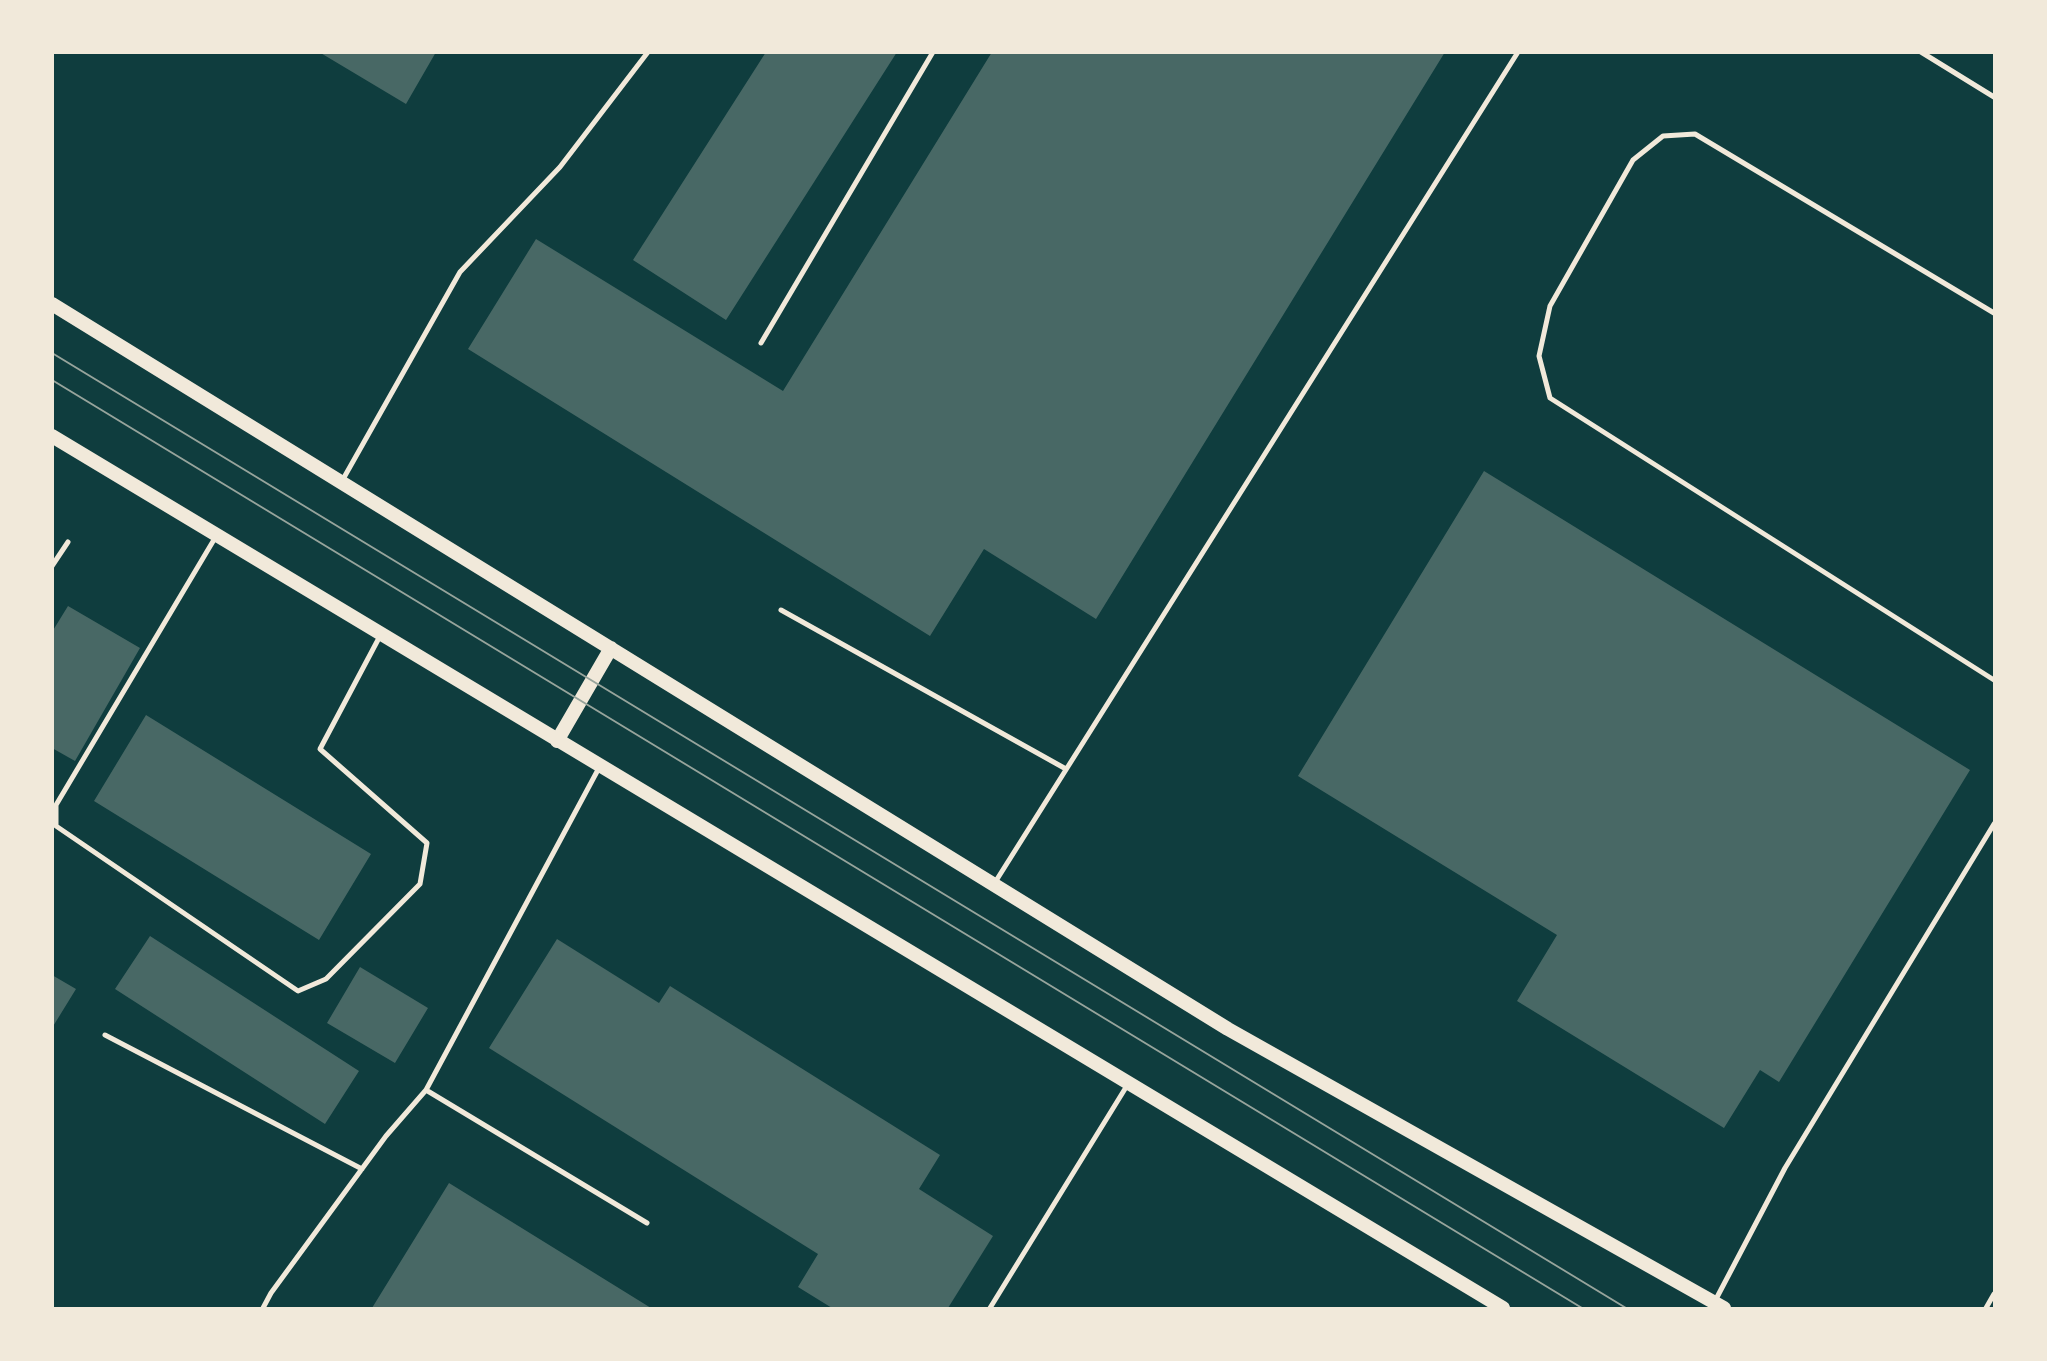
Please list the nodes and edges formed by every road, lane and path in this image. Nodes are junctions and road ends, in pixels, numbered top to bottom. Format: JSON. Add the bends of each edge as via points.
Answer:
{"nodes":[{"id":1,"x":648,"y":52,"type":"edge"},
{"id":2,"x":933,"y":52,"type":"edge"},
{"id":3,"x":1518,"y":52,"type":"edge"},
{"id":4,"x":1921,"y":52,"type":"edge"},
{"id":5,"x":1994,"y":96,"type":"edge"},
{"id":6,"x":52,"y":303,"type":"edge"},
{"id":7,"x":1994,"y":313,"type":"edge"},
{"id":8,"x":761,"y":343,"type":"dead end"},
{"id":9,"x":52,"y":436,"type":"edge"},
{"id":10,"x":342,"y":481,"type":"junction"},
{"id":11,"x":217,"y":535,"type":"junction"},
{"id":12,"x":68,"y":542,"type":"dead end"},
{"id":13,"x":52,"y":566,"type":"edge"},
{"id":14,"x":781,"y":610,"type":"dead end"},
{"id":15,"x":381,"y":634,"type":"junction"},
{"id":16,"x":611,"y":648,"type":"junction"},
{"id":17,"x":1994,"y":680,"type":"edge"},
{"id":18,"x":557,"y":741,"type":"junction"},
{"id":19,"x":600,"y":766,"type":"junction"},
{"id":20,"x":1066,"y":769,"type":"junction"},
{"id":21,"x":1994,"y":824,"type":"edge"},
{"id":22,"x":994,"y":884,"type":"junction"},
{"id":23,"x":105,"y":1035,"type":"dead end"},
{"id":24,"x":1128,"y":1084,"type":"junction"},
{"id":25,"x":426,"y":1090,"type":"junction"},
{"id":26,"x":362,"y":1169,"type":"junction"},
{"id":27,"x":647,"y":1223,"type":"dead end"},
{"id":28,"x":1994,"y":1294,"type":"edge"},
{"id":29,"x":1719,"y":1305,"type":"edge"},
{"id":30,"x":264,"y":1308,"type":"edge"},
{"id":31,"x":990,"y":1308,"type":"edge"},
{"id":32,"x":1503,"y":1308,"type":"edge"},
{"id":33,"x":1986,"y":1308,"type":"edge"}],
"edges":[{"from":1,"to":10,"type":"lane","via":[[560,167],[460,272]]},
{"from":2,"to":8,"type":"lane"},
{"from":3,"to":20,"type":"lane"},
{"from":4,"to":5,"type":"lane"},
{"from":6,"to":10,"type":"main road"},
{"from":7,"to":17,"type":"lane","via":[[1695,134],[1663,136],[1633,160],[1550,306],[1539,356],[1550,398]]},
{"from":9,"to":11,"type":"main road"},
{"from":10,"to":16,"type":"main road"},
{"from":11,"to":15,"type":"main road"},
{"from":11,"to":15,"type":"lane","via":[[56,805],[56,826],[298,991],[326,979],[420,884],[426,843],[320,749]]},
{"from":12,"to":13,"type":"lane"},
{"from":14,"to":20,"type":"lane"},
{"from":15,"to":18,"type":"main road"},
{"from":16,"to":18,"type":"main road"},
{"from":16,"to":22,"type":"main road"},
{"from":18,"to":19,"type":"main road"},
{"from":19,"to":24,"type":"main road"},
{"from":19,"to":25,"type":"lane"},
{"from":20,"to":22,"type":"lane"},
{"from":21,"to":29,"type":"lane","via":[[1785,1168]]},
{"from":22,"to":29,"type":"main road","via":[[1228,1029]]},
{"from":23,"to":26,"type":"lane"},
{"from":24,"to":31,"type":"lane"},
{"from":24,"to":32,"type":"main road"},
{"from":25,"to":26,"type":"lane"},
{"from":25,"to":27,"type":"lane"},
{"from":26,"to":30,"type":"lane"},
{"from":28,"to":33,"type":"lane"}]}
